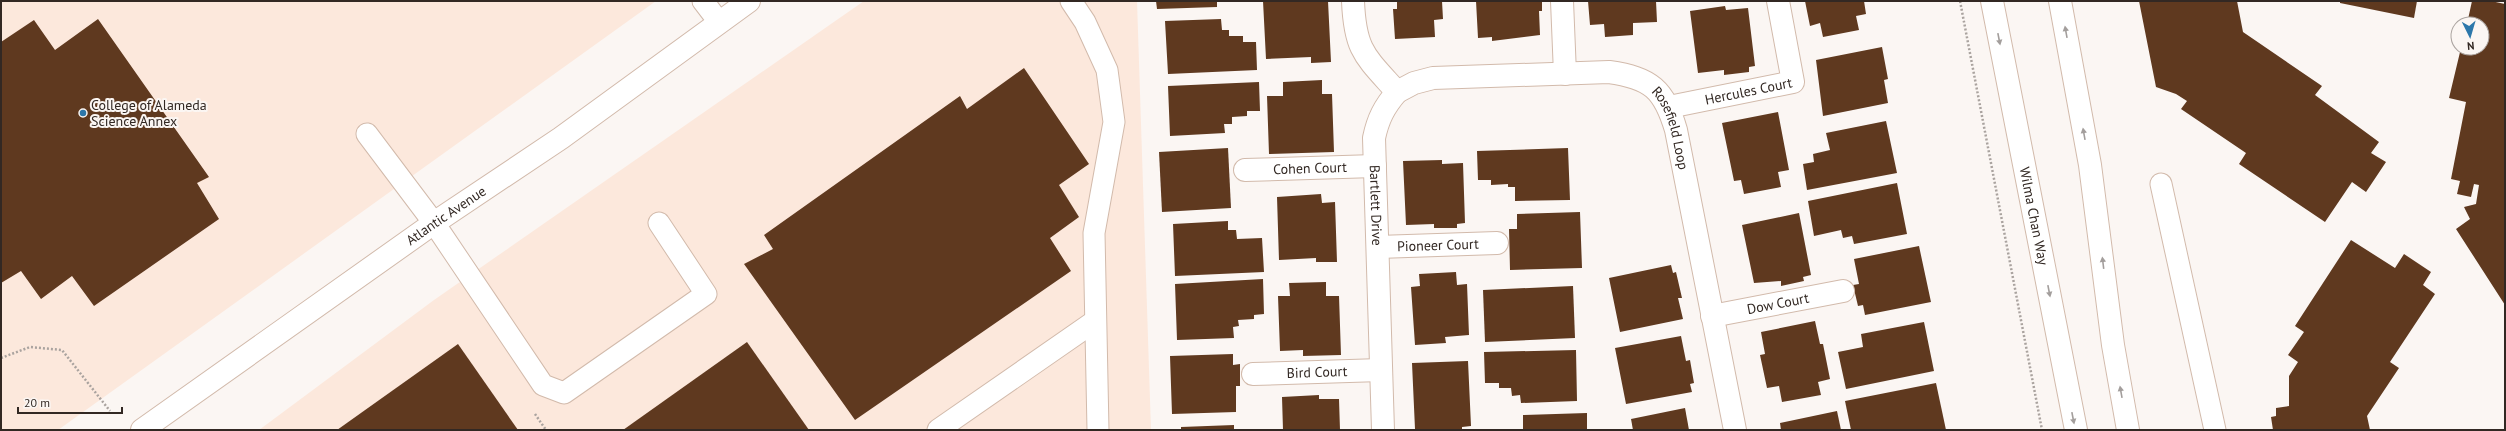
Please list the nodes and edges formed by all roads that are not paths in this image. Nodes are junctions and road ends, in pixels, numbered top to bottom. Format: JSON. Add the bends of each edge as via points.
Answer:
{"nodes":[{"id":1,"x":702,"y":1,"type":"edge"},
{"id":2,"x":748,"y":1,"type":"edge"},
{"id":3,"x":1071,"y":1,"type":"edge"},
{"id":4,"x":1353,"y":1,"type":"edge"},
{"id":5,"x":1562,"y":1,"type":"edge"},
{"id":6,"x":1778,"y":1,"type":"edge"},
{"id":7,"x":1992,"y":1,"type":"edge"},
{"id":8,"x":2060,"y":1,"type":"edge"},
{"id":9,"x":719,"y":22,"type":"junction"},
{"id":10,"x":1565,"y":74,"type":"junction"},
{"id":11,"x":1396,"y":92,"type":"junction"},
{"id":12,"x":1669,"y":107,"type":"junction"},
{"id":13,"x":367,"y":134,"type":"dead end"},
{"id":14,"x":1375,"y":166,"type":"junction"},
{"id":15,"x":1246,"y":170,"type":"dead end"},
{"id":16,"x":2161,"y":184,"type":"dead end"},
{"id":17,"x":434,"y":223,"type":"junction"},
{"id":18,"x":659,"y":223,"type":"dead end"},
{"id":19,"x":1497,"y":243,"type":"dead end"},
{"id":20,"x":1378,"y":247,"type":"junction"},
{"id":21,"x":1843,"y":291,"type":"dead end"},
{"id":22,"x":1712,"y":316,"type":"junction"},
{"id":23,"x":1095,"y":321,"type":"junction"},
{"id":24,"x":1381,"y":370,"type":"junction"},
{"id":25,"x":1253,"y":374,"type":"dead end"},
{"id":26,"x":142,"y":430,"type":"edge"},
{"id":27,"x":938,"y":430,"type":"edge"},
{"id":28,"x":1098,"y":430,"type":"edge"},
{"id":29,"x":1383,"y":430,"type":"edge"},
{"id":30,"x":1735,"y":430,"type":"edge"},
{"id":31,"x":2076,"y":430,"type":"edge"},
{"id":32,"x":2128,"y":430,"type":"edge"},
{"id":33,"x":2215,"y":430,"type":"edge"}],
"edges":[{"from":1,"to":9,"type":"lane"},
{"from":2,"to":9,"type":"street","name":"Atlantic Avenue"},
{"from":3,"to":23,"type":"lane","via":[[1085,22],[1107,70],[1114,122],[1094,233]]},
{"from":4,"to":11,"type":"street","via":[[1354,29],[1358,44],[1368,60]]},
{"from":5,"to":10,"type":"street"},
{"from":6,"to":12,"type":"street","name":"Hercules Court","via":[[1793,82]]},
{"from":7,"to":31,"type":"street","name":"Wilma Chan Way","one_way":true},
{"from":32,"to":8,"type":"street","one_way":true,"via":[[2113,345],[2090,165]]},
{"from":9,"to":17,"type":"street","name":"Atlantic Avenue","via":[[561,138]]},
{"from":10,"to":11,"type":"street","name":"Rosefield Loop","via":[[1433,78],[1414,83]]},
{"from":10,"to":12,"type":"street","name":"Rosefield Loop","via":[[1628,74],[1645,81],[1660,93]]},
{"from":11,"to":14,"type":"street","name":"Bartlett Drive","via":[[1378,120],[1374,138]]},
{"from":12,"to":22,"type":"street","name":"Rosefield Loop","via":[[1678,138]]},
{"from":13,"to":17,"type":"lane"},
{"from":14,"to":15,"type":"street","name":"Cohen Court"},
{"from":14,"to":20,"type":"street","name":"Bartlett Drive"},
{"from":16,"to":33,"type":"lane"},
{"from":17,"to":18,"type":"lane","via":[[543,385],[564,393],[706,294]]},
{"from":17,"to":26,"type":"street","name":"Atlantic Avenue"},
{"from":19,"to":20,"type":"street","name":"Pioneer Court"},
{"from":20,"to":24,"type":"street","name":"Bartlett Drive"},
{"from":21,"to":22,"type":"street","name":"Dow Court"},
{"from":22,"to":30,"type":"street","name":"Rosefield Loop"},
{"from":23,"to":27,"type":"lane"},
{"from":23,"to":28,"type":"lane"},
{"from":24,"to":25,"type":"street","name":"Bird Court"},
{"from":24,"to":29,"type":"street","name":"Bartlett Drive"}]}
